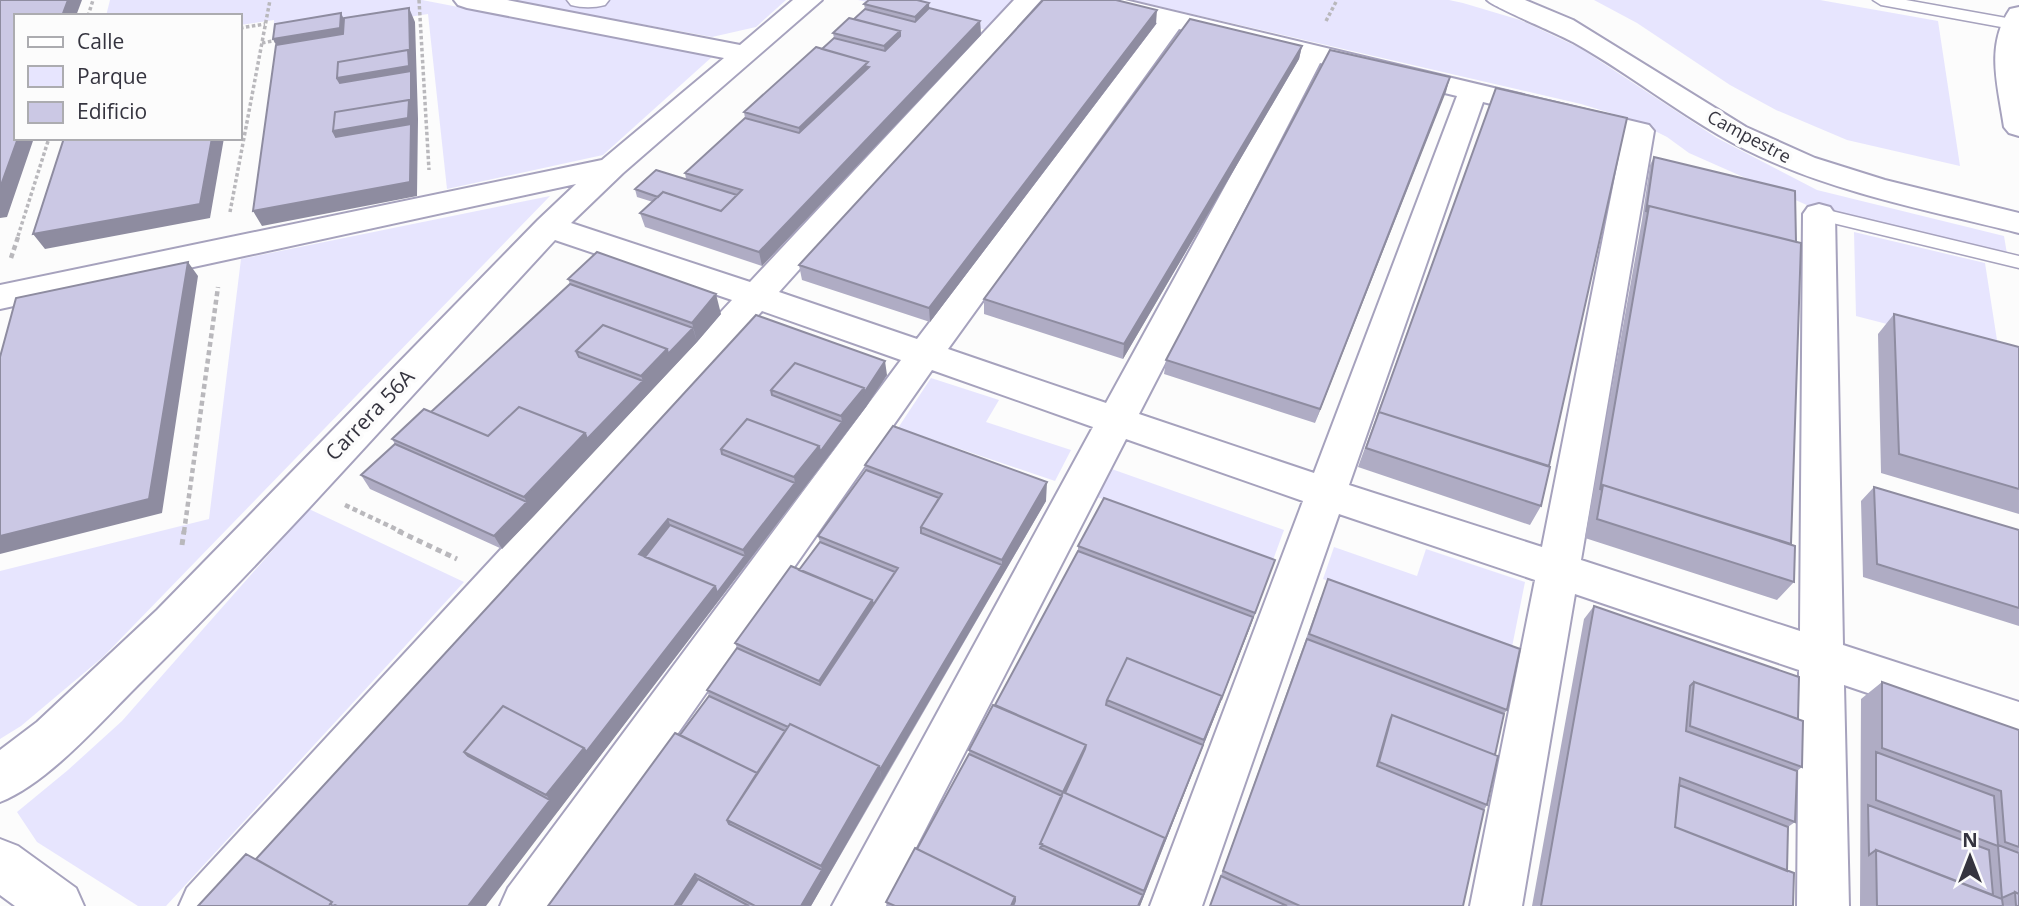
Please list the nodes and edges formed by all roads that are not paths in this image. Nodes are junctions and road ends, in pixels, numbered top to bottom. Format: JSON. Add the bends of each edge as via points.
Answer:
{"nodes":[{"id":1,"x":467,"y":0,"type":"edge"},
{"id":2,"x":579,"y":0,"type":"edge"},
{"id":3,"x":597,"y":0,"type":"edge"},
{"id":4,"x":809,"y":0,"type":"edge"},
{"id":5,"x":1028,"y":0,"type":"edge"},
{"id":6,"x":1093,"y":0,"type":"edge"},
{"id":7,"x":1500,"y":0,"type":"edge"},
{"id":8,"x":1566,"y":0,"type":"edge"},
{"id":9,"x":1881,"y":0,"type":"edge"},
{"id":10,"x":1173,"y":19,"type":"junction"},
{"id":11,"x":2015,"y":19,"type":"edge"},
{"id":12,"x":1644,"y":42,"type":"junction"},
{"id":13,"x":1313,"y":51,"type":"junction"},
{"id":14,"x":1613,"y":52,"type":"junction"},
{"id":15,"x":2013,"y":53,"type":"edge"},
{"id":16,"x":745,"y":54,"type":"junction"},
{"id":17,"x":1473,"y":90,"type":"junction"},
{"id":18,"x":2019,"y":127,"type":"edge"},
{"id":19,"x":612,"y":167,"type":"junction"},
{"id":20,"x":2019,"y":197,"type":"edge"},
{"id":21,"x":1819,"y":214,"type":"joint"},
{"id":22,"x":2019,"y":223,"type":"edge"},
{"id":23,"x":549,"y":228,"type":"junction"},
{"id":24,"x":2019,"y":262,"type":"edge"},
{"id":25,"x":4,"y":282,"type":"edge"},
{"id":26,"x":755,"y":296,"type":"junction"},
{"id":27,"x":924,"y":355,"type":"junction"},
{"id":28,"x":1116,"y":420,"type":"junction"},
{"id":29,"x":1328,"y":494,"type":"junction"},
{"id":30,"x":1557,"y":570,"type":"junction"},
{"id":31,"x":1822,"y":659,"type":"junction"},
{"id":32,"x":2019,"y":723,"type":"edge"},
{"id":33,"x":0,"y":779,"type":"edge"},
{"id":34,"x":0,"y":864,"type":"edge"},
{"id":35,"x":58,"y":906,"type":"edge"},
{"id":36,"x":205,"y":906,"type":"edge"},
{"id":37,"x":526,"y":906,"type":"edge"},
{"id":38,"x":858,"y":906,"type":"edge"},
{"id":39,"x":1176,"y":906,"type":"edge"},
{"id":40,"x":1496,"y":906,"type":"edge"},
{"id":41,"x":1823,"y":906,"type":"edge"}],
"edges":[{"from":1,"to":16,"type":"street"},
{"from":2,"to":3,"type":"street"},
{"from":4,"to":16,"type":"street","name":"Carrera 56A"},
{"from":5,"to":26,"type":"street"},
{"from":6,"to":10,"type":"street"},
{"from":7,"to":14,"type":"street","name":"Campestre","via":[[1558,21]]},
{"from":8,"to":12,"type":"street","name":"Campestre"},
{"from":9,"to":11,"type":"lane"},
{"from":10,"to":13,"type":"street"},
{"from":10,"to":27,"type":"street"},
{"from":11,"to":15,"type":"street"},
{"from":12,"to":14,"type":"street"},
{"from":12,"to":20,"type":"street","name":"Campestre","via":[[1731,106],[1821,147]]},
{"from":13,"to":17,"type":"street"},
{"from":13,"to":28,"type":"street"},
{"from":14,"to":22,"type":"street","name":"Campestre","via":[[1734,132],[1827,175]]},
{"from":15,"to":18,"type":"street"},
{"from":16,"to":19,"type":"street","name":"Carrera 56A"},
{"from":17,"to":29,"type":"street"},
{"from":17,"to":30,"type":"street","via":[[1639,131]]},
{"from":19,"to":23,"type":"street","name":"Carrera 56A"},
{"from":19,"to":25,"type":"street","via":[[223,248]]},
{"from":21,"to":24,"type":"lane"},
{"from":21,"to":31,"type":"street"},
{"from":23,"to":26,"type":"street"},
{"from":23,"to":33,"type":"street","name":"Carrera 56A","via":[[172,623],[53,737]]},
{"from":26,"to":27,"type":"street"},
{"from":26,"to":36,"type":"street"},
{"from":27,"to":28,"type":"street"},
{"from":27,"to":37,"type":"street"},
{"from":28,"to":29,"type":"street"},
{"from":28,"to":38,"type":"street"},
{"from":29,"to":30,"type":"street"},
{"from":29,"to":39,"type":"street"},
{"from":30,"to":31,"type":"street"},
{"from":30,"to":40,"type":"street"},
{"from":31,"to":32,"type":"street"},
{"from":31,"to":41,"type":"street"},
{"from":34,"to":35,"type":"street"}]}
